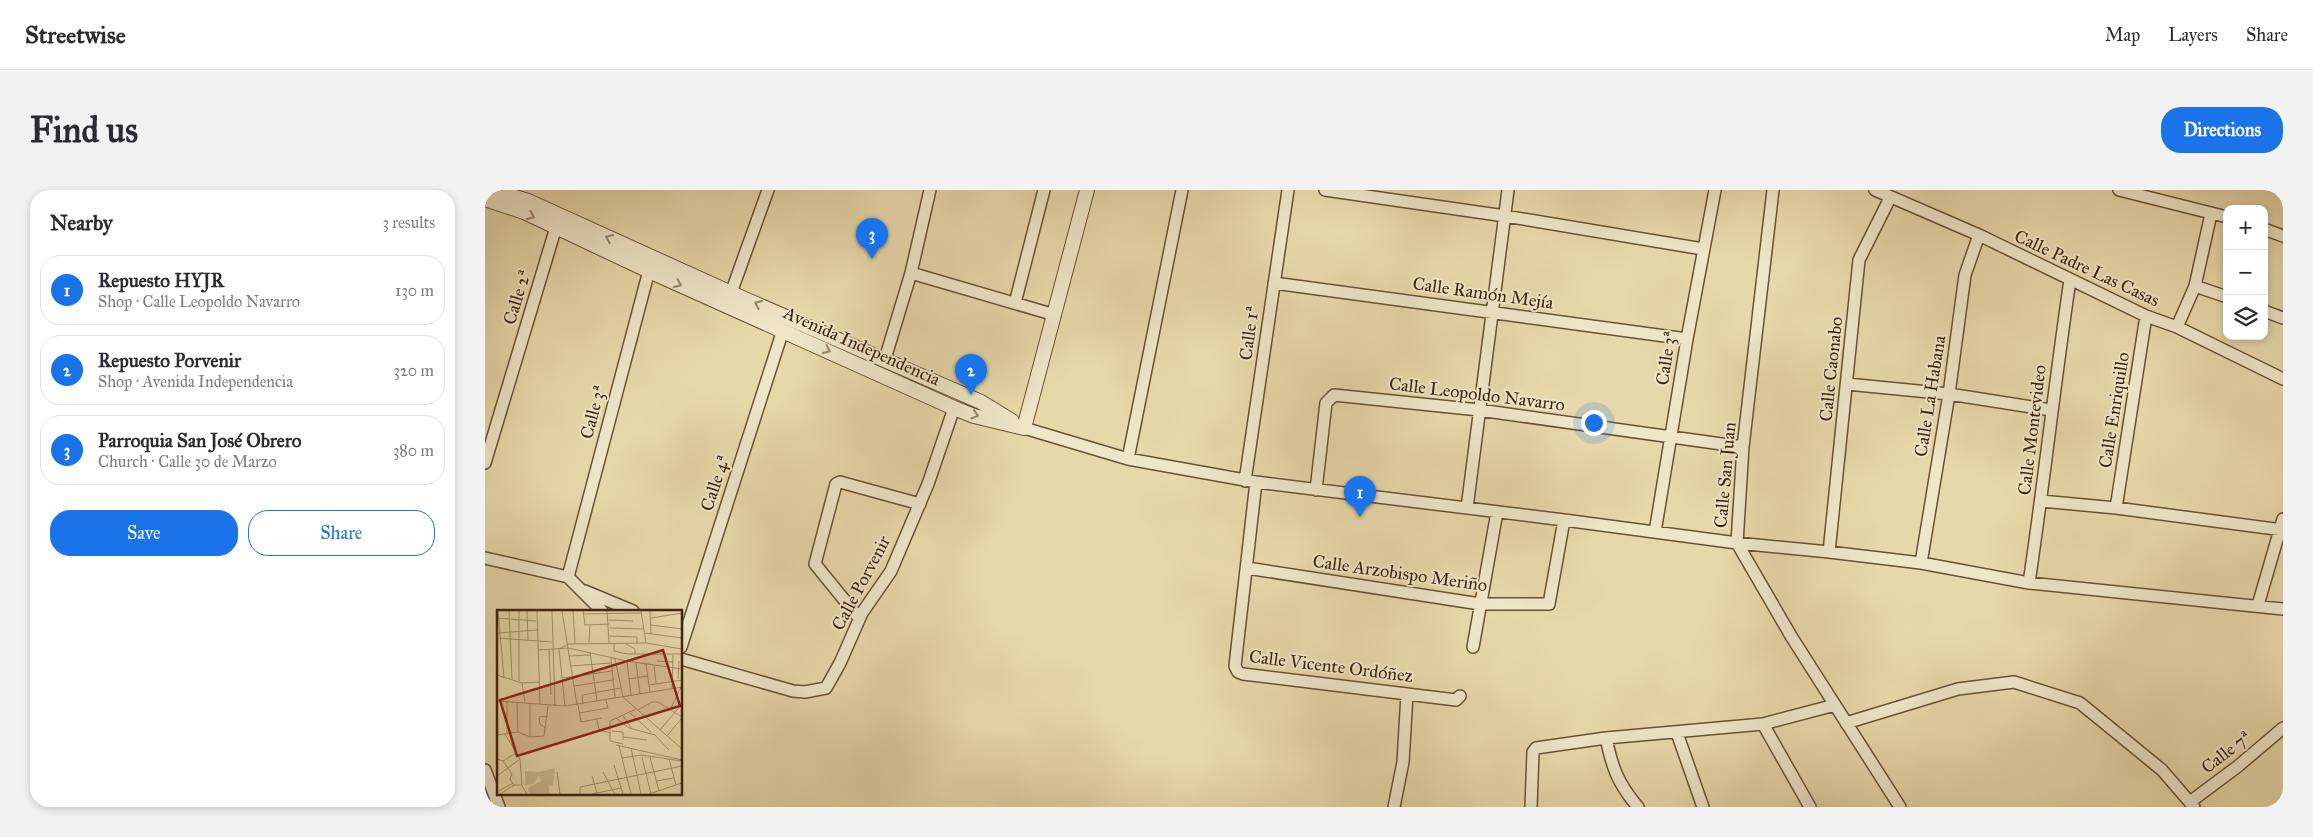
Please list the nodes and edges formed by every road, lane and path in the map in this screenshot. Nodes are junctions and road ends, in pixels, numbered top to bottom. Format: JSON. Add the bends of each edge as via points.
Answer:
{"nodes":[{"id":1,"x":493,"y":190,"type":"edge"},
{"id":2,"x":767,"y":190,"type":"edge"},
{"id":3,"x":931,"y":190,"type":"edge"},
{"id":4,"x":1044,"y":190,"type":"edge"},
{"id":5,"x":1087,"y":190,"type":"edge"},
{"id":6,"x":1182,"y":190,"type":"edge"},
{"id":7,"x":1288,"y":190,"type":"edge"},
{"id":8,"x":1325,"y":190,"type":"edge"},
{"id":9,"x":1508,"y":190,"type":"edge"},
{"id":10,"x":1715,"y":190,"type":"edge"},
{"id":11,"x":1773,"y":190,"type":"edge"},
{"id":12,"x":1875,"y":190,"type":"edge"},
{"id":13,"x":2119,"y":190,"type":"edge"},
{"id":14,"x":1890,"y":198,"type":"junction"},
{"id":15,"x":485,"y":199,"type":"edge"},
{"id":16,"x":2211,"y":214,"type":"junction"},
{"id":17,"x":1505,"y":216,"type":"junction"},
{"id":18,"x":2223,"y":216,"type":"edge"},
{"id":19,"x":556,"y":227,"type":"junction"},
{"id":20,"x":2268,"y":230,"type":"edge"},
{"id":21,"x":1979,"y":235,"type":"junction"},
{"id":22,"x":2283,"y":236,"type":"edge"},
{"id":23,"x":1703,"y":249,"type":"junction"},
{"id":24,"x":653,"y":257,"type":"junction"},
{"id":25,"x":649,"y":271,"type":"junction"},
{"id":26,"x":911,"y":273,"type":"junction"},
{"id":27,"x":2070,"y":280,"type":"junction"},
{"id":28,"x":1274,"y":283,"type":"junction"},
{"id":29,"x":2195,"y":286,"type":"junction"},
{"id":30,"x":731,"y":293,"type":"junction"},
{"id":31,"x":2223,"y":296,"type":"edge"},
{"id":32,"x":1015,"y":303,"type":"junction"},
{"id":33,"x":1493,"y":312,"type":"junction"},
{"id":34,"x":2268,"y":312,"type":"edge"},
{"id":35,"x":1055,"y":315,"type":"junction"},
{"id":36,"x":2146,"y":316,"type":"junction"},
{"id":37,"x":2283,"y":318,"type":"edge"},
{"id":38,"x":2177,"y":327,"type":"junction"},
{"id":39,"x":783,"y":330,"type":"junction"},
{"id":40,"x":1687,"y":338,"type":"junction"},
{"id":41,"x":885,"y":359,"type":"junction"},
{"id":42,"x":2283,"y":379,"type":"edge"},
{"id":43,"x":1847,"y":384,"type":"junction"},
{"id":44,"x":1949,"y":394,"type":"junction"},
{"id":45,"x":954,"y":408,"type":"junction"},
{"id":46,"x":1479,"y":410,"type":"junction"},
{"id":47,"x":2051,"y":410,"type":"junction"},
{"id":48,"x":1024,"y":428,"type":"junction"},
{"id":49,"x":1671,"y":435,"type":"junction"},
{"id":50,"x":1743,"y":447,"type":"junction"},
{"id":51,"x":1128,"y":459,"type":"junction"},
{"id":52,"x":485,"y":463,"type":"edge"},
{"id":53,"x":1251,"y":481,"type":"junction"},
{"id":54,"x":1316,"y":490,"type":"junction"},
{"id":55,"x":2041,"y":501,"type":"junction"},
{"id":56,"x":920,"y":504,"type":"junction"},
{"id":57,"x":1467,"y":508,"type":"junction"},
{"id":58,"x":2116,"y":508,"type":"junction"},
{"id":59,"x":1497,"y":512,"type":"junction"},
{"id":60,"x":1564,"y":520,"type":"junction"},
{"id":61,"x":2282,"y":526,"type":"edge"},
{"id":62,"x":1655,"y":532,"type":"junction"},
{"id":63,"x":1737,"y":544,"type":"junction"},
{"id":64,"x":1829,"y":552,"type":"junction"},
{"id":65,"x":485,"y":558,"type":"edge"},
{"id":66,"x":1921,"y":563,"type":"junction"},
{"id":67,"x":1247,"y":568,"type":"junction"},
{"id":68,"x":568,"y":576,"type":"junction"},
{"id":69,"x":2029,"y":583,"type":"junction"},
{"id":70,"x":579,"y":588,"type":"junction"},
{"id":71,"x":1480,"y":604,"type":"junction"},
{"id":72,"x":2258,"y":605,"type":"junction"},
{"id":73,"x":2283,"y":609,"type":"edge"},
{"id":74,"x":601,"y":610,"type":"edge"},
{"id":75,"x":631,"y":610,"type":"edge"},
{"id":76,"x":859,"y":618,"type":"junction"},
{"id":77,"x":686,"y":620,"type":"edge"},
{"id":78,"x":683,"y":636,"type":"edge"},
{"id":79,"x":1473,"y":647,"type":"dead end"},
{"id":80,"x":683,"y":661,"type":"edge"},
{"id":81,"x":1407,"y":694,"type":"junction"},
{"id":82,"x":1461,"y":696,"type":"dead end"},
{"id":83,"x":1835,"y":705,"type":"junction"},
{"id":84,"x":1763,"y":724,"type":"junction"},
{"id":85,"x":1846,"y":724,"type":"junction"},
{"id":86,"x":2283,"y":728,"type":"edge"},
{"id":87,"x":1677,"y":732,"type":"junction"},
{"id":88,"x":1606,"y":738,"type":"junction"},
{"id":89,"x":486,"y":774,"type":"edge"},
{"id":90,"x":2192,"y":804,"type":"edge"},
{"id":91,"x":499,"y":807,"type":"edge"},
{"id":92,"x":1394,"y":807,"type":"edge"},
{"id":93,"x":1531,"y":807,"type":"edge"},
{"id":94,"x":1638,"y":807,"type":"edge"},
{"id":95,"x":1703,"y":807,"type":"edge"},
{"id":96,"x":1810,"y":807,"type":"edge"},
{"id":97,"x":1900,"y":807,"type":"edge"}],
"edges":[{"from":24,"to":1,"type":"street","name":"Avenida Independencia","one_way":true,"via":[[527,201]]},
{"from":2,"to":30,"type":"street"},
{"from":3,"to":26,"type":"street"},
{"from":4,"to":32,"type":"street"},
{"from":5,"to":35,"type":"street"},
{"from":6,"to":51,"type":"street"},
{"from":7,"to":28,"type":"street","name":"Calle 1ª"},
{"from":8,"to":17,"type":"street"},
{"from":9,"to":17,"type":"street"},
{"from":10,"to":23,"type":"street","name":"Calle 3ª"},
{"from":11,"to":50,"type":"street","name":"Calle San Juan"},
{"from":12,"to":14,"type":"street","name":"Calle Padre Las Casas"},
{"from":13,"to":16,"type":"street"},
{"from":14,"to":21,"type":"street","name":"Calle Padre Las Casas"},
{"from":14,"to":43,"type":"street","name":"Calle Caonabo","via":[[1859,260]]},
{"from":15,"to":19,"type":"street","name":"Avenida Independencia","one_way":true},
{"from":16,"to":18,"type":"street"},
{"from":16,"to":29,"type":"street"},
{"from":17,"to":23,"type":"street"},
{"from":17,"to":33,"type":"street"},
{"from":19,"to":25,"type":"street","name":"Avenida Independencia"},
{"from":19,"to":52,"type":"street","name":"Calle 2ª"},
{"from":20,"to":22,"type":"street"},
{"from":21,"to":27,"type":"street","name":"Calle Padre Las Casas"},
{"from":21,"to":44,"type":"street","name":"Calle La Habana","via":[[1965,275]]},
{"from":23,"to":40,"type":"street","name":"Calle 3ª"},
{"from":24,"to":25,"type":"street","name":"Calle 3ª"},
{"from":24,"to":30,"type":"street","name":"Avenida Independencia"},
{"from":25,"to":39,"type":"street","name":"Avenida Independencia","one_way":true},
{"from":25,"to":68,"type":"street","name":"Calle 3ª"},
{"from":26,"to":32,"type":"street"},
{"from":26,"to":41,"type":"street"},
{"from":27,"to":36,"type":"street","name":"Calle Padre Las Casas"},
{"from":27,"to":47,"type":"street","name":"Calle Montevideo"},
{"from":28,"to":33,"type":"street","name":"Calle Ramón Mejía"},
{"from":28,"to":53,"type":"street","name":"Calle 1ª"},
{"from":29,"to":31,"type":"street"},
{"from":29,"to":38,"type":"street"},
{"from":41,"to":30,"type":"street","name":"Avenida Independencia","one_way":true},
{"from":32,"to":35,"type":"street"},
{"from":33,"to":40,"type":"street","name":"Calle Ramón Mejía"},
{"from":33,"to":46,"type":"street"},
{"from":34,"to":37,"type":"street"},
{"from":35,"to":48,"type":"street"},
{"from":36,"to":38,"type":"street","name":"Calle Padre Las Casas"},
{"from":36,"to":58,"type":"street","name":"Calle Enriquillo"},
{"from":38,"to":42,"type":"street","name":"Calle Padre Las Casas"},
{"from":39,"to":45,"type":"street","name":"Avenida Independencia","one_way":true},
{"from":39,"to":77,"type":"street","name":"Calle 4ª"},
{"from":40,"to":49,"type":"street","name":"Calle 3ª"},
{"from":41,"to":48,"type":"street","name":"Avenida Independencia","via":[[981,402]]},
{"from":43,"to":44,"type":"street"},
{"from":43,"to":64,"type":"street","name":"Calle Caonabo"},
{"from":44,"to":47,"type":"street"},
{"from":44,"to":66,"type":"street","name":"Calle La Habana"},
{"from":45,"to":48,"type":"street","name":"Avenida Independencia","one_way":true},
{"from":45,"to":56,"type":"street","name":"Calle Porvenir"},
{"from":46,"to":49,"type":"street","name":"Calle Leopoldo Navarro"},
{"from":46,"to":54,"type":"street","name":"Calle Leopoldo Navarro","via":[[1334,396],[1326,402]]},
{"from":46,"to":57,"type":"street"},
{"from":47,"to":55,"type":"street","name":"Calle Montevideo"},
{"from":48,"to":51,"type":"street"},
{"from":49,"to":50,"type":"street","name":"Calle Leopoldo Navarro"},
{"from":49,"to":62,"type":"street","name":"Calle 3ª"},
{"from":50,"to":63,"type":"street","name":"Calle San Juan"},
{"from":51,"to":53,"type":"street"},
{"from":53,"to":54,"type":"street"},
{"from":53,"to":67,"type":"street","name":"Calle Vicente Ordóñez"},
{"from":54,"to":57,"type":"street"},
{"from":55,"to":58,"type":"street"},
{"from":55,"to":69,"type":"street","name":"Calle Montevideo"},
{"from":56,"to":76,"type":"street","name":"Calle Porvenir","via":[[889,574]]},
{"from":56,"to":76,"type":"street","via":[[840,482],[835,484],[815,564]]},
{"from":57,"to":59,"type":"street"},
{"from":58,"to":61,"type":"street"},
{"from":59,"to":60,"type":"street"},
{"from":59,"to":71,"type":"street"},
{"from":60,"to":62,"type":"street"},
{"from":60,"to":71,"type":"street","name":"Calle Arzobispo Meriño","via":[[1549,604]]},
{"from":61,"to":72,"type":"street"},
{"from":62,"to":63,"type":"street"},
{"from":63,"to":64,"type":"street"},
{"from":63,"to":83,"type":"street","name":"Calle San Juan"},
{"from":64,"to":66,"type":"street"},
{"from":65,"to":68,"type":"street"},
{"from":66,"to":69,"type":"street"},
{"from":67,"to":71,"type":"street","name":"Calle Arzobispo Meriño"},
{"from":67,"to":81,"type":"street","name":"Calle Vicente Ordóñez","via":[[1235,666],[1238,672]]},
{"from":68,"to":70,"type":"street"},
{"from":69,"to":72,"type":"street"},
{"from":70,"to":74,"type":"street"},
{"from":70,"to":75,"type":"street"},
{"from":71,"to":79,"type":"street"},
{"from":72,"to":73,"type":"street"},
{"from":76,"to":80,"type":"street","name":"Calle Porvenir","via":[[830,683],[821,690],[793,691]]},
{"from":77,"to":78,"type":"street","name":"Calle 4ª"},
{"from":81,"to":82,"type":"street","name":"Calle Vicente Ordóñez","via":[[1456,700]]},
{"from":81,"to":92,"type":"street","via":[[1403,762]]},
{"from":83,"to":84,"type":"street"},
{"from":83,"to":85,"type":"street","name":"Calle San Juan"},
{"from":84,"to":87,"type":"street"},
{"from":84,"to":96,"type":"street"},
{"from":85,"to":90,"type":"street","via":[[1958,689],[2014,682],[2080,704],[2162,770]]},
{"from":85,"to":97,"type":"street","name":"Calle San Juan"},
{"from":86,"to":90,"type":"street","name":"Calle 7ª"},
{"from":87,"to":88,"type":"street"},
{"from":87,"to":95,"type":"street"},
{"from":88,"to":93,"type":"street","via":[[1534,750]]},
{"from":88,"to":94,"type":"street","via":[[1619,782]]},
{"from":89,"to":91,"type":"street"}]}
